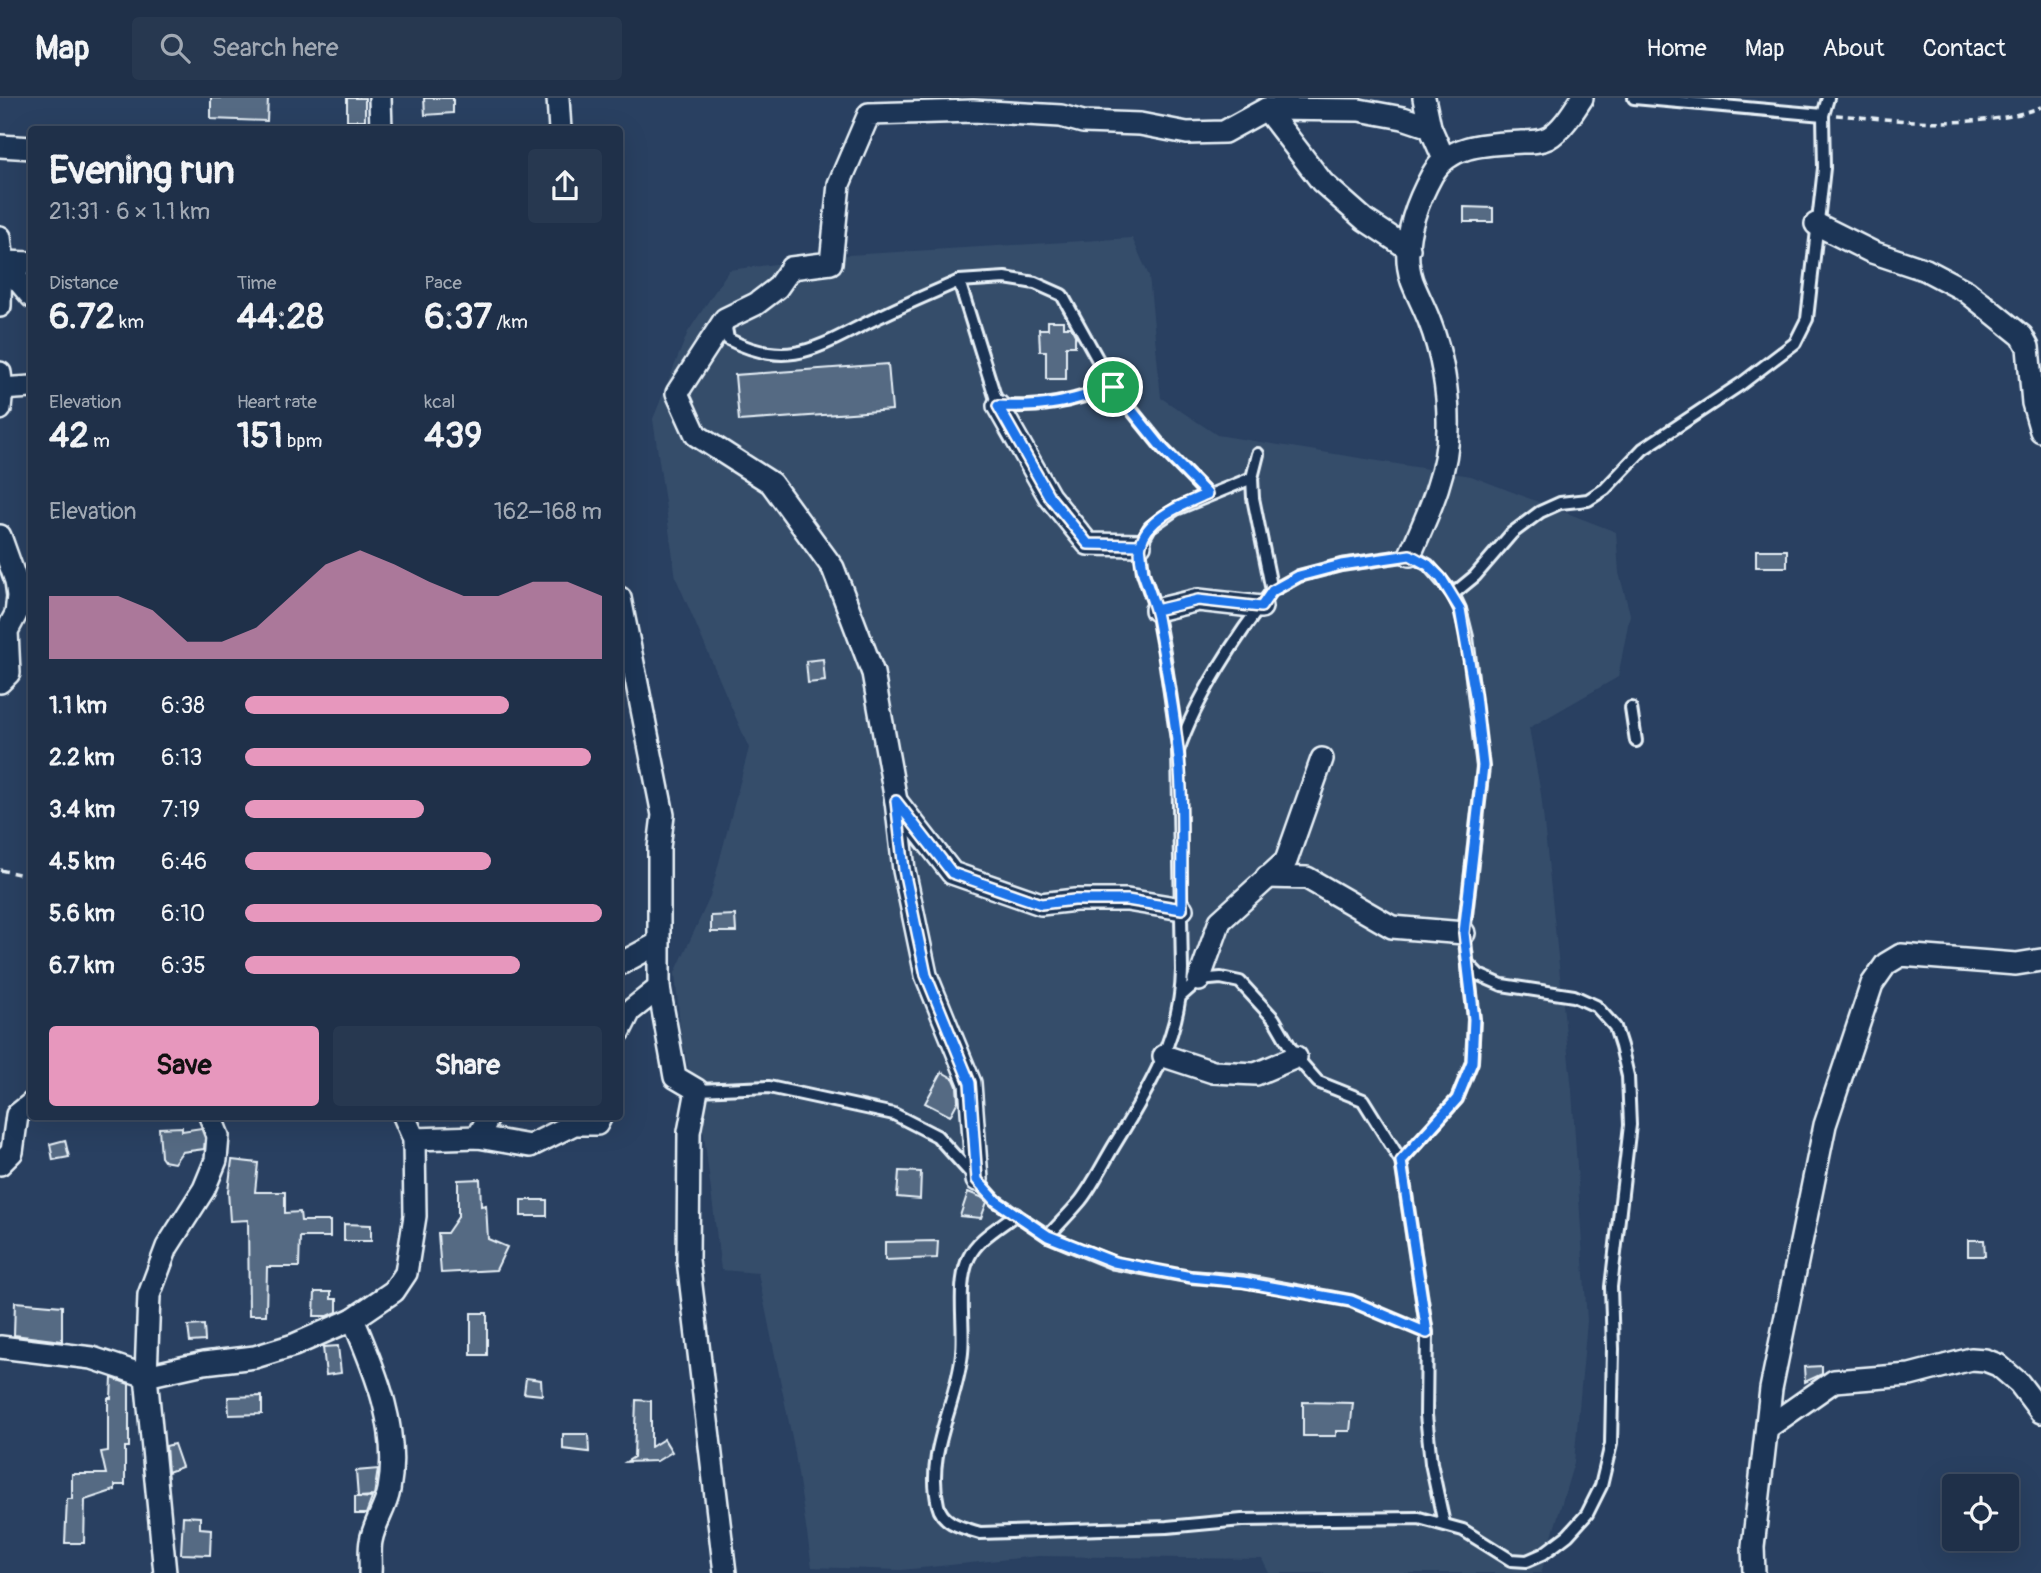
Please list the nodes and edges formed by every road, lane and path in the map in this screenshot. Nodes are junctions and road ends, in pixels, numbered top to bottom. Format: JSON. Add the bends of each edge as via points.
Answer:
{"nodes":[{"id":1,"x":380,"y":98,"type":"edge"},
{"id":2,"x":558,"y":98,"type":"edge"},
{"id":3,"x":1424,"y":98,"type":"edge"},
{"id":4,"x":1580,"y":98,"type":"edge"},
{"id":5,"x":1594,"y":98,"type":"edge"},
{"id":6,"x":1634,"y":98,"type":"edge"},
{"id":7,"x":1828,"y":98,"type":"edge"},
{"id":8,"x":2041,"y":107,"type":"edge"},
{"id":9,"x":1266,"y":109,"type":"junction"},
{"id":10,"x":1823,"y":115,"type":"junction"},
{"id":11,"x":381,"y":126,"type":"edge"},
{"id":12,"x":560,"y":126,"type":"edge"},
{"id":13,"x":1430,"y":127,"type":"junction"},
{"id":14,"x":0,"y":146,"type":"edge"},
{"id":15,"x":28,"y":148,"type":"edge"},
{"id":16,"x":1444,"y":159,"type":"junction"},
{"id":17,"x":1816,"y":224,"type":"junction"},
{"id":18,"x":0,"y":237,"type":"edge"},
{"id":19,"x":1409,"y":249,"type":"junction"},
{"id":20,"x":2,"y":256,"type":"edge"},
{"id":21,"x":28,"y":262,"type":"edge"},
{"id":22,"x":958,"y":281,"type":"junction"},
{"id":23,"x":28,"y":292,"type":"edge"},
{"id":24,"x":0,"y":306,"type":"edge"},
{"id":25,"x":725,"y":319,"type":"junction"},
{"id":26,"x":28,"y":387,"type":"edge"},
{"id":27,"x":1113,"y":387,"type":"junction"},
{"id":28,"x":1,"y":390,"type":"edge"},
{"id":29,"x":998,"y":406,"type":"junction"},
{"id":30,"x":2041,"y":431,"type":"edge"},
{"id":31,"x":1258,"y":454,"type":"dead end"},
{"id":32,"x":1252,"y":478,"type":"junction"},
{"id":33,"x":1207,"y":494,"type":"junction"},
{"id":34,"x":0,"y":536,"type":"edge"},
{"id":35,"x":1140,"y":545,"type":"junction"},
{"id":36,"x":1410,"y":555,"type":"junction"},
{"id":37,"x":1453,"y":594,"type":"junction"},
{"id":38,"x":1267,"y":599,"type":"junction"},
{"id":39,"x":1156,"y":610,"type":"junction"},
{"id":40,"x":623,"y":613,"type":"edge"},
{"id":41,"x":0,"y":682,"type":"edge"},
{"id":42,"x":1632,"y":708,"type":"dead end"},
{"id":43,"x":1636,"y":741,"type":"dead end"},
{"id":44,"x":1178,"y":751,"type":"junction"},
{"id":45,"x":1322,"y":759,"type":"dead end"},
{"id":46,"x":896,"y":801,"type":"junction"},
{"id":47,"x":0,"y":870,"type":"edge"},
{"id":48,"x":28,"y":876,"type":"edge"},
{"id":49,"x":1267,"y":877,"type":"junction"},
{"id":50,"x":1182,"y":909,"type":"junction"},
{"id":51,"x":1464,"y":933,"type":"junction"},
{"id":52,"x":657,"y":944,"type":"junction"},
{"id":53,"x":2041,"y":960,"type":"edge"},
{"id":54,"x":623,"y":962,"type":"edge"},
{"id":55,"x":1468,"y":964,"type":"junction"},
{"id":56,"x":1199,"y":979,"type":"junction"},
{"id":57,"x":659,"y":988,"type":"junction"},
{"id":58,"x":1182,"y":995,"type":"junction"},
{"id":59,"x":623,"y":1025,"type":"edge"},
{"id":60,"x":1164,"y":1056,"type":"junction"},
{"id":61,"x":1296,"y":1057,"type":"junction"},
{"id":62,"x":697,"y":1090,"type":"junction"},
{"id":63,"x":28,"y":1106,"type":"edge"},
{"id":64,"x":212,"y":1120,"type":"edge"},
{"id":65,"x":406,"y":1120,"type":"edge"},
{"id":66,"x":486,"y":1120,"type":"edge"},
{"id":67,"x":599,"y":1120,"type":"edge"},
{"id":68,"x":478,"y":1137,"type":"junction"},
{"id":69,"x":414,"y":1139,"type":"junction"},
{"id":70,"x":1401,"y":1161,"type":"junction"},
{"id":71,"x":0,"y":1164,"type":"edge"},
{"id":72,"x":977,"y":1180,"type":"junction"},
{"id":73,"x":1016,"y":1214,"type":"junction"},
{"id":74,"x":1048,"y":1236,"type":"junction"},
{"id":75,"x":354,"y":1319,"type":"junction"},
{"id":76,"x":1427,"y":1333,"type":"junction"},
{"id":77,"x":0,"y":1347,"type":"edge"},
{"id":78,"x":146,"y":1376,"type":"junction"},
{"id":79,"x":2041,"y":1412,"type":"edge"},
{"id":80,"x":1766,"y":1428,"type":"junction"},
{"id":81,"x":1444,"y":1524,"type":"junction"},
{"id":82,"x":165,"y":1573,"type":"edge"},
{"id":83,"x":370,"y":1573,"type":"edge"},
{"id":84,"x":725,"y":1573,"type":"edge"},
{"id":85,"x":1754,"y":1573,"type":"edge"}],
"edges":[{"from":1,"to":11,"type":"street"},
{"from":2,"to":12,"type":"street"},
{"from":3,"to":13,"type":"street"},
{"from":4,"to":5,"type":"lane"},
{"from":4,"to":16,"type":"street","via":[[1559,130],[1541,141],[1463,149]]},
{"from":6,"to":10,"type":"lane"},
{"from":7,"to":10,"type":"lane"},
{"from":8,"to":10,"type":"path","via":[[1988,119],[1917,121]]},
{"from":9,"to":13,"type":"street","via":[[1359,110]]},
{"from":9,"to":19,"type":"street","via":[[1322,182],[1365,220]]},
{"from":9,"to":25,"type":"street","via":[[1224,132],[1187,133],[1062,116],[973,111],[869,114],[839,184],[831,263],[791,268],[777,288]]},
{"from":10,"to":17,"type":"lane","via":[[1824,168]]},
{"from":13,"to":16,"type":"street"},
{"from":14,"to":15,"type":"street"},
{"from":16,"to":19,"type":"street","via":[[1416,204]]},
{"from":17,"to":30,"type":"street","via":[[1966,291],[2022,337],[2028,347],[2033,404]]},
{"from":17,"to":37,"type":"lane","via":[[1807,319],[1795,343],[1643,449],[1605,489],[1588,500],[1560,503],[1540,512],[1512,533]]},
{"from":18,"to":20,"type":"street"},
{"from":19,"to":36,"type":"street","via":[[1411,279],[1430,321],[1443,375],[1448,429],[1431,508]]},
{"from":20,"to":21,"type":"street"},
{"from":20,"to":23,"type":"street"},
{"from":20,"to":24,"type":"street"},
{"from":22,"to":25,"type":"lane","via":[[824,346],[790,355],[751,351],[728,339]]},
{"from":22,"to":27,"type":"lane","via":[[1005,278],[1035,283],[1062,295]]},
{"from":22,"to":29,"type":"lane"},
{"from":25,"to":46,"type":"street","via":[[677,393],[696,435],[771,482],[833,568],[873,673]]},
{"from":26,"to":28,"type":"street"},
{"from":27,"to":29,"type":"lane","via":[[1039,407]]},
{"from":27,"to":33,"type":"lane"},
{"from":29,"to":35,"type":"street","via":[[1049,496],[1088,544]]},
{"from":31,"to":32,"type":"lane"},
{"from":32,"to":33,"type":"lane"},
{"from":32,"to":38,"type":"lane"},
{"from":33,"to":35,"type":"lane","via":[[1150,527]]},
{"from":34,"to":41,"type":"street","via":[[18,596],[7,631],[11,664]]},
{"from":35,"to":39,"type":"lane","via":[[1143,573]]},
{"from":36,"to":37,"type":"lane","via":[[1428,565]]},
{"from":36,"to":38,"type":"lane","via":[[1299,576]]},
{"from":37,"to":51,"type":"lane","via":[[1467,638],[1483,766]]},
{"from":38,"to":39,"type":"street","via":[[1198,600]]},
{"from":38,"to":44,"type":"lane","via":[[1215,676],[1187,724]]},
{"from":39,"to":44,"type":"lane"},
{"from":40,"to":52,"type":"street","via":[[663,815]]},
{"from":42,"to":43,"type":"lane"},
{"from":44,"to":50,"type":"lane"},
{"from":45,"to":49,"type":"street","via":[[1286,861]]},
{"from":46,"to":50,"type":"street","via":[[952,873],[1041,904],[1127,900]]},
{"from":46,"to":72,"type":"street","via":[[904,870],[926,975],[970,1083]]},
{"from":47,"to":48,"type":"path"},
{"from":49,"to":51,"type":"street","via":[[1307,878],[1392,927]]},
{"from":49,"to":56,"type":"street","via":[[1220,921]]},
{"from":50,"to":58,"type":"lane"},
{"from":51,"to":55,"type":"lane"},
{"from":52,"to":54,"type":"street"},
{"from":52,"to":57,"type":"street"},
{"from":53,"to":80,"type":"street","via":[[2016,964],[1901,955],[1886,964],[1872,984],[1825,1125]]},
{"from":55,"to":70,"type":"lane","via":[[1474,1019],[1472,1062],[1457,1099]]},
{"from":55,"to":81,"type":"lane","via":[[1479,975],[1502,985],[1574,996],[1596,1006],[1615,1027],[1621,1046],[1628,1076],[1630,1125],[1611,1287],[1611,1444],[1601,1486],[1587,1514],[1568,1535],[1527,1561],[1511,1560],[1463,1530]]},
{"from":56,"to":58,"type":"lane"},
{"from":56,"to":61,"type":"lane","via":[[1240,982],[1273,1019]]},
{"from":57,"to":59,"type":"street","via":[[630,1011]]},
{"from":57,"to":62,"type":"street","via":[[675,1077]]},
{"from":58,"to":60,"type":"lane"},
{"from":60,"to":61,"type":"street","via":[[1213,1072],[1256,1074]]},
{"from":60,"to":74,"type":"lane","via":[[1140,1105],[1082,1198]]},
{"from":61,"to":70,"type":"lane","via":[[1318,1082],[1363,1100]]},
{"from":62,"to":72,"type":"lane","via":[[769,1087],[894,1114],[937,1136]]},
{"from":62,"to":84,"type":"street","via":[[690,1132],[688,1260]]},
{"from":63,"to":71,"type":"street","via":[[17,1115],[12,1152]]},
{"from":64,"to":78,"type":"street","via":[[218,1136],[216,1160],[204,1189],[167,1248],[149,1295]]},
{"from":65,"to":69,"type":"street"},
{"from":66,"to":68,"type":"street"},
{"from":67,"to":68,"type":"street","via":[[597,1124],[574,1124],[530,1146]]},
{"from":68,"to":69,"type":"street"},
{"from":69,"to":75,"type":"street","via":[[415,1216],[406,1273],[394,1291]]},
{"from":70,"to":76,"type":"lane"},
{"from":72,"to":73,"type":"lane"},
{"from":73,"to":74,"type":"lane"},
{"from":73,"to":81,"type":"lane","via":[[976,1244],[963,1282],[962,1354],[937,1447],[938,1508],[952,1524],[980,1533],[1242,1520],[1419,1518]]},
{"from":74,"to":76,"type":"lane","via":[[1114,1262],[1351,1301]]},
{"from":75,"to":78,"type":"street","via":[[255,1357]]},
{"from":75,"to":83,"type":"street","via":[[387,1413],[391,1455],[389,1491],[371,1541]]},
{"from":76,"to":81,"type":"lane","via":[[1426,1415]]},
{"from":77,"to":78,"type":"street","via":[[92,1358]]},
{"from":78,"to":82,"type":"street"},
{"from":79,"to":80,"type":"street","via":[[1998,1365],[1971,1359],[1910,1375],[1834,1381]]},
{"from":80,"to":85,"type":"street"}]}
